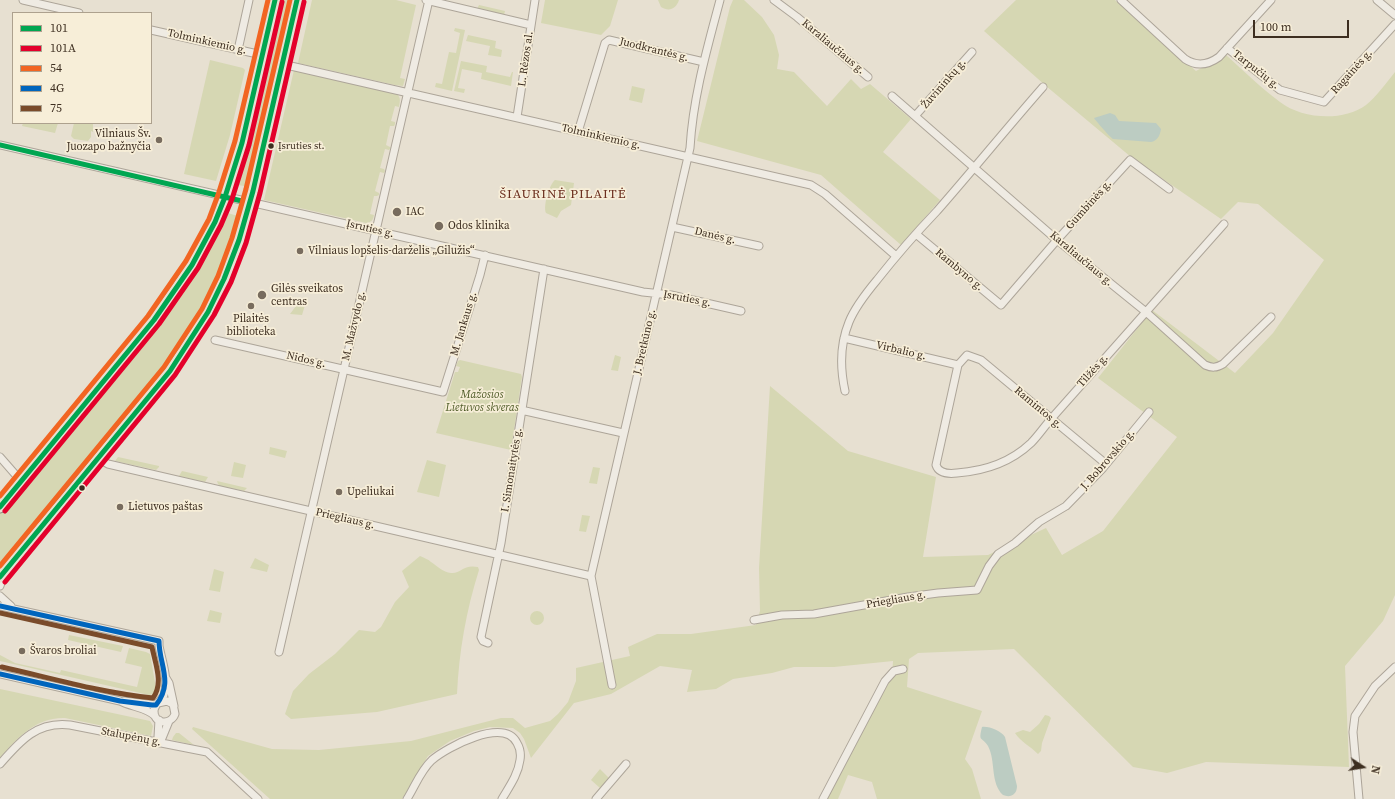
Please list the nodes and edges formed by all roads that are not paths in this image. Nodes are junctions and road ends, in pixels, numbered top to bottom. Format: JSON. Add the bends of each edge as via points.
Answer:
{"nodes":[{"id":1,"x":23,"y":0,"type":"edge"},
{"id":2,"x":249,"y":0,"type":"edge"},
{"id":3,"x":275,"y":0,"type":"edge"},
{"id":4,"x":297,"y":0,"type":"edge"},
{"id":5,"x":428,"y":0,"type":"edge"},
{"id":6,"x":534,"y":0,"type":"edge"},
{"id":7,"x":720,"y":0,"type":"edge"},
{"id":8,"x":774,"y":0,"type":"edge"},
{"id":9,"x":782,"y":0,"type":"edge"},
{"id":10,"x":1122,"y":0,"type":"edge"},
{"id":11,"x":1270,"y":0,"type":"edge"},
{"id":12,"x":1377,"y":0,"type":"edge"},
{"id":13,"x":75,"y":12,"type":"edge"},
{"id":14,"x":1395,"y":15,"type":"edge"},
{"id":15,"x":797,"y":17,"type":"junction"},
{"id":16,"x":531,"y":24,"type":"junction"},
{"id":17,"x":1395,"y":24,"type":"edge"},
{"id":18,"x":152,"y":30,"type":"edge"},
{"id":19,"x":1227,"y":48,"type":"junction"},
{"id":20,"x":238,"y":50,"type":"junction"},
{"id":21,"x":972,"y":52,"type":"dead end"},
{"id":22,"x":262,"y":55,"type":"junction"},
{"id":23,"x":704,"y":62,"type":"junction"},
{"id":24,"x":282,"y":64,"type":"junction"},
{"id":25,"x":868,"y":77,"type":"dead end"},
{"id":26,"x":1043,"y":87,"type":"dead end"},
{"id":27,"x":408,"y":93,"type":"junction"},
{"id":28,"x":892,"y":96,"type":"dead end"},
{"id":29,"x":1324,"y":102,"type":"joint"},
{"id":30,"x":915,"y":116,"type":"junction"},
{"id":31,"x":517,"y":117,"type":"junction"},
{"id":32,"x":578,"y":132,"type":"junction"},
{"id":33,"x":0,"y":145,"type":"edge"},
{"id":34,"x":688,"y":157,"type":"junction"},
{"id":35,"x":974,"y":167,"type":"junction"},
{"id":36,"x":1169,"y":189,"type":"dead end"},
{"id":37,"x":225,"y":197,"type":"junction"},
{"id":38,"x":250,"y":202,"type":"junction"},
{"id":39,"x":1224,"y":224,"type":"dead end"},
{"id":40,"x":672,"y":227,"type":"junction"},
{"id":41,"x":376,"y":230,"type":"junction"},
{"id":42,"x":916,"y":234,"type":"junction"},
{"id":43,"x":1057,"y":240,"type":"junction"},
{"id":44,"x":759,"y":246,"type":"dead end"},
{"id":45,"x":485,"y":255,"type":"junction"},
{"id":46,"x":896,"y":256,"type":"junction"},
{"id":47,"x":544,"y":269,"type":"junction"},
{"id":48,"x":656,"y":293,"type":"junction"},
{"id":49,"x":1001,"y":305,"type":"joint"},
{"id":50,"x":741,"y":310,"type":"dead end"},
{"id":51,"x":1146,"y":312,"type":"junction"},
{"id":52,"x":1271,"y":317,"type":"dead end"},
{"id":53,"x":844,"y":338,"type":"junction"},
{"id":54,"x":214,"y":340,"type":"dead end"},
{"id":55,"x":958,"y":364,"type":"junction"},
{"id":56,"x":344,"y":369,"type":"junction"},
{"id":57,"x":845,"y":390,"type":"dead end"},
{"id":58,"x":443,"y":392,"type":"joint"},
{"id":59,"x":522,"y":410,"type":"junction"},
{"id":60,"x":1149,"y":412,"type":"dead end"},
{"id":61,"x":1051,"y":419,"type":"junction"},
{"id":62,"x":623,"y":433,"type":"junction"},
{"id":63,"x":0,"y":457,"type":"edge"},
{"id":64,"x":98,"y":459,"type":"junction"},
{"id":65,"x":1106,"y":464,"type":"junction"},
{"id":66,"x":21,"y":481,"type":"junction"},
{"id":67,"x":0,"y":507,"type":"edge"},
{"id":68,"x":311,"y":511,"type":"junction"},
{"id":69,"x":1015,"y":543,"type":"joint"},
{"id":70,"x":499,"y":554,"type":"junction"},
{"id":71,"x":2,"y":574,"type":"edge"},
{"id":72,"x":592,"y":576,"type":"junction"},
{"id":73,"x":0,"y":586,"type":"edge"},
{"id":74,"x":0,"y":596,"type":"edge"},
{"id":75,"x":0,"y":606,"type":"edge"},
{"id":76,"x":12,"y":607,"type":"junction"},
{"id":77,"x":754,"y":620,"type":"dead end"},
{"id":78,"x":488,"y":643,"type":"dead end"},
{"id":79,"x":279,"y":652,"type":"dead end"},
{"id":80,"x":1395,"y":667,"type":"edge"},
{"id":81,"x":903,"y":669,"type":"dead end"},
{"id":82,"x":0,"y":674,"type":"edge"},
{"id":83,"x":165,"y":676,"type":"junction"},
{"id":84,"x":612,"y":685,"type":"dead end"},
{"id":85,"x":120,"y":701,"type":"junction"},
{"id":86,"x":157,"y":704,"type":"junction"},
{"id":87,"x":174,"y":707,"type":"junction"},
{"id":88,"x":157,"y":718,"type":"junction"},
{"id":89,"x":169,"y":721,"type":"junction"},
{"id":90,"x":160,"y":743,"type":"junction"},
{"id":91,"x":0,"y":764,"type":"edge"},
{"id":92,"x":626,"y":764,"type":"dead end"},
{"id":93,"x":258,"y":799,"type":"edge"},
{"id":94,"x":407,"y":799,"type":"edge"},
{"id":95,"x":502,"y":799,"type":"edge"},
{"id":96,"x":596,"y":799,"type":"edge"},
{"id":97,"x":823,"y":799,"type":"edge"},
{"id":98,"x":1359,"y":799,"type":"edge"}],
"edges":[{"from":1,"to":13,"type":"street"},
{"from":2,"to":20,"type":"street"},
{"from":3,"to":22,"type":"main road"},
{"from":4,"to":24,"type":"main road"},
{"from":5,"to":16,"type":"street"},
{"from":5,"to":27,"type":"street","name":"M. Mažvydo g."},
{"from":6,"to":16,"type":"street","name":"L. Rėzos al."},
{"from":7,"to":23,"type":"street","name":"J. Bretkūno g."},
{"from":8,"to":15,"type":"street","name":"Karaliaučiaus g."},
{"from":9,"to":15,"type":"street","name":"Karaliaučiaus g."},
{"from":10,"to":19,"type":"street","name":"Tarpučių g.","via":[[1189,62],[1212,62]]},
{"from":11,"to":19,"type":"street"},
{"from":12,"to":14,"type":"street"},
{"from":15,"to":25,"type":"street","name":"Karaliaučiaus g."},
{"from":16,"to":31,"type":"street","name":"L. Rėzos al."},
{"from":17,"to":29,"type":"street","name":"Ragainės g."},
{"from":18,"to":20,"type":"street","name":"Tolminkiemio g."},
{"from":19,"to":29,"type":"street","name":"Tarpučių g.","via":[[1280,90]]},
{"from":20,"to":22,"type":"street","name":"Tolminkiemio g."},
{"from":21,"to":30,"type":"street","name":"Žuvininkų g."},
{"from":22,"to":37,"type":"main road","via":[[242,143]]},
{"from":23,"to":32,"type":"street","name":"Juodkrantės g.","via":[[611,39],[605,43]]},
{"from":23,"to":34,"type":"street","name":"J. Bretkūno g.","via":[[692,121]]},
{"from":24,"to":27,"type":"street","name":"Tolminkiemio g."},
{"from":24,"to":38,"type":"main road"},
{"from":26,"to":35,"type":"street"},
{"from":27,"to":31,"type":"street","name":"Tolminkiemio g."},
{"from":27,"to":41,"type":"street","name":"M. Mažvydo g."},
{"from":28,"to":30,"type":"street","name":"Karaliaučiaus g."},
{"from":30,"to":35,"type":"street","name":"Karaliaučiaus g."},
{"from":31,"to":32,"type":"street","name":"Tolminkiemio g."},
{"from":32,"to":34,"type":"street","name":"Tolminkiemio g."},
{"from":33,"to":37,"type":"street","name":"Įsruties g."},
{"from":34,"to":40,"type":"street","name":"J. Bretkūno g."},
{"from":34,"to":46,"type":"street","name":"Tolminkiemio g.","via":[[811,185]]},
{"from":35,"to":42,"type":"street"},
{"from":35,"to":43,"type":"street","name":"Karaliaučiaus g."},
{"from":36,"to":43,"type":"street","name":"Gumbinės g.","via":[[1130,160]]},
{"from":37,"to":38,"type":"street","name":"Įsruties g."},
{"from":37,"to":66,"type":"main road","via":[[198,254],[166,304]]},
{"from":38,"to":41,"type":"street","name":"Įsruties g."},
{"from":38,"to":64,"type":"main road","via":[[228,268],[198,329],[170,371]]},
{"from":39,"to":51,"type":"street","name":"Tilžės g."},
{"from":40,"to":44,"type":"street","name":"Danės g."},
{"from":40,"to":48,"type":"street","name":"J. Bretkūno g."},
{"from":41,"to":45,"type":"street","name":"Įsruties g."},
{"from":41,"to":56,"type":"street","name":"M. Mažvydo g."},
{"from":42,"to":46,"type":"street"},
{"from":42,"to":49,"type":"street","name":"Rambyno g."},
{"from":43,"to":49,"type":"street","name":"Gumbinės g."},
{"from":43,"to":51,"type":"street","name":"Karaliaučiaus g."},
{"from":45,"to":47,"type":"street","name":"Įsruties g."},
{"from":45,"to":58,"type":"street","name":"M. Jankaus g."},
{"from":46,"to":53,"type":"street","via":[[854,312]]},
{"from":47,"to":48,"type":"street","name":"Įsruties g."},
{"from":47,"to":59,"type":"street","name":"I. Simonaitytės g."},
{"from":48,"to":50,"type":"street","name":"Įsruties g."},
{"from":48,"to":62,"type":"street","name":"J. Bretkūno g."},
{"from":51,"to":52,"type":"street","name":"Karaliaučiaus g.","via":[[1211,368],[1223,364]]},
{"from":51,"to":61,"type":"street","name":"Tilžės g."},
{"from":53,"to":55,"type":"street","name":"Virbalio g."},
{"from":53,"to":57,"type":"street","via":[[841,365]]},
{"from":54,"to":56,"type":"street","name":"Nidos g."},
{"from":55,"to":61,"type":"street","name":"Ramintos g.","via":[[967,355],[981,360]]},
{"from":55,"to":61,"type":"street","name":"Tilžės g.","via":[[936,465],[940,471],[951,474],[975,472],[1013,457],[1031,443]]},
{"from":56,"to":58,"type":"street","name":"Nidos g."},
{"from":56,"to":68,"type":"street","name":"M. Mažvydo g."},
{"from":59,"to":62,"type":"street"},
{"from":59,"to":70,"type":"street","name":"I. Simonaitytės g."},
{"from":60,"to":65,"type":"street","name":"J. Bobrovskio g."},
{"from":61,"to":65,"type":"street","name":"Ramintos g."},
{"from":62,"to":72,"type":"street","name":"J. Bretkūno g."},
{"from":63,"to":66,"type":"street"},
{"from":64,"to":68,"type":"street","name":"Priegliaus g.","via":[[108,464]]},
{"from":64,"to":71,"type":"main road"},
{"from":65,"to":69,"type":"street","name":"J. Bobrovskio g.","via":[[1066,506],[1039,522]]},
{"from":66,"to":67,"type":"main road"},
{"from":68,"to":70,"type":"street","name":"Priegliaus g."},
{"from":68,"to":79,"type":"street","name":"M. Mažvydo g."},
{"from":69,"to":77,"type":"street","name":"Priegliaus g.","via":[[998,554],[977,590],[930,594],[814,614],[782,615]]},
{"from":70,"to":72,"type":"street","name":"Priegliaus g."},
{"from":70,"to":78,"type":"street","name":"I. Simonaitytės g.","via":[[481,638]]},
{"from":71,"to":73,"type":"street"},
{"from":72,"to":84,"type":"street","name":"J. Bretkūno g."},
{"from":74,"to":76,"type":"street"},
{"from":75,"to":76,"type":"street"},
{"from":76,"to":83,"type":"street","via":[[159,641]]},
{"from":80,"to":98,"type":"street","via":[[1374,686],[1355,716],[1353,732]]},
{"from":81,"to":97,"type":"street","via":[[894,671],[885,681]]},
{"from":82,"to":85,"type":"street"},
{"from":83,"to":86,"type":"street","via":[[163,696]]},
{"from":83,"to":87,"type":"street"},
{"from":85,"to":86,"type":"street"},
{"from":85,"to":88,"type":"street","via":[[148,711]]},
{"from":86,"to":87,"type":"street","via":[[167,701]]},
{"from":86,"to":88,"type":"street","via":[[154,710]]},
{"from":87,"to":89,"type":"street","via":[[174,717]]},
{"from":88,"to":89,"type":"street","via":[[164,722]]},
{"from":88,"to":90,"type":"street"},
{"from":89,"to":90,"type":"street"},
{"from":90,"to":91,"type":"street","name":"Stalupėnų g.","via":[[70,725],[54,725],[28,735]]},
{"from":90,"to":93,"type":"street","name":"Stalupėnų g.","via":[[207,752]]},
{"from":92,"to":96,"type":"street"},
{"from":94,"to":95,"type":"street","via":[[425,768],[437,756],[474,737],[504,732],[511,735],[518,745],[520,760],[516,774]]}]}
